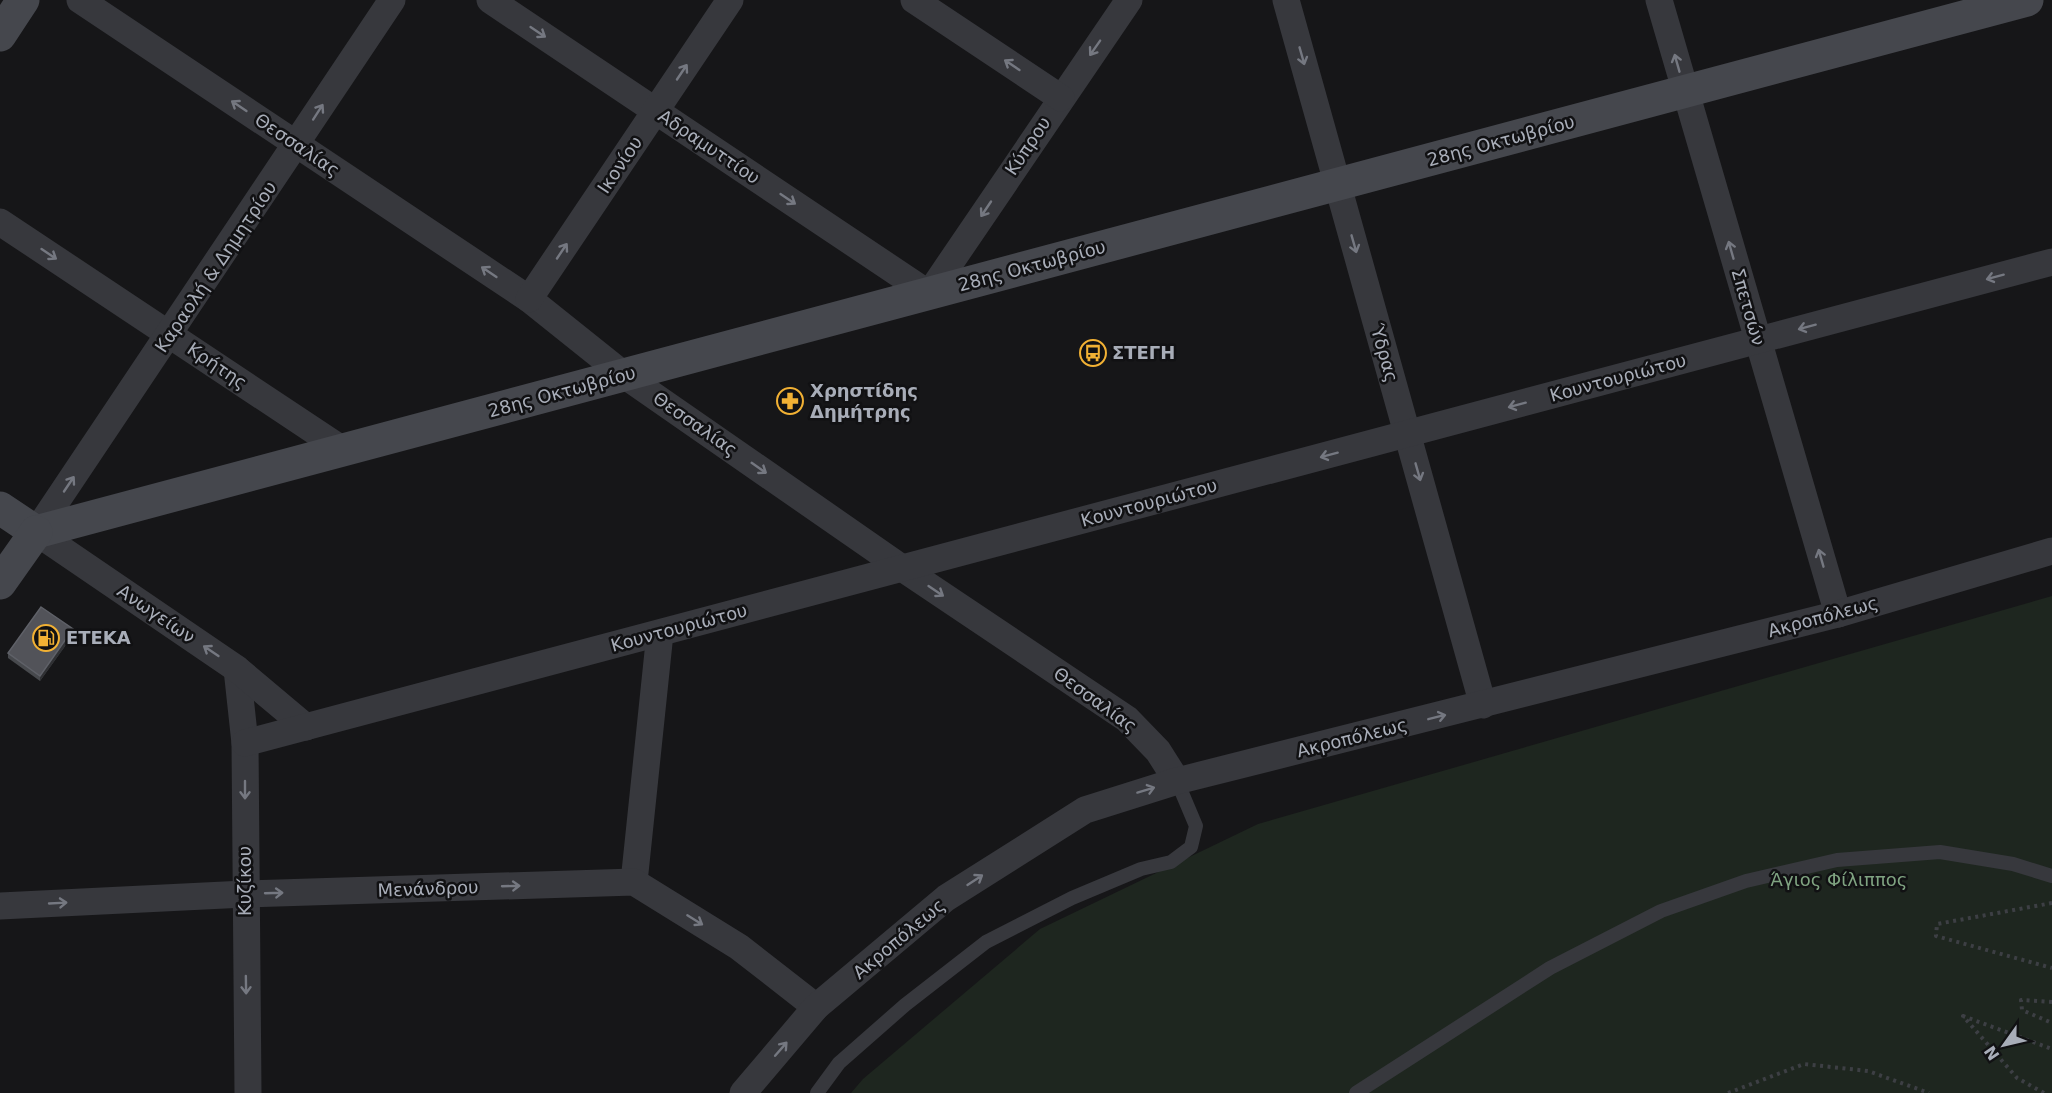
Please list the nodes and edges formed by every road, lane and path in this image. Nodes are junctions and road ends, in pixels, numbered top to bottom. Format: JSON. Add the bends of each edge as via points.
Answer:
{"nodes":[{"id":1,"x":23,"y":0,"type":"edge"},
{"id":2,"x":80,"y":0,"type":"edge"},
{"id":3,"x":392,"y":0,"type":"edge"},
{"id":4,"x":490,"y":0,"type":"edge"},
{"id":5,"x":730,"y":0,"type":"edge"},
{"id":6,"x":914,"y":0,"type":"edge"},
{"id":7,"x":1129,"y":0,"type":"edge"},
{"id":8,"x":1286,"y":0,"type":"edge"},
{"id":9,"x":1659,"y":0,"type":"edge"},
{"id":10,"x":2027,"y":0,"type":"edge"},
{"id":11,"x":0,"y":35,"type":"edge"},
{"id":12,"x":1685,"y":91,"type":"junction"},
{"id":13,"x":1061,"y":98,"type":"junction"},
{"id":14,"x":656,"y":111,"type":"junction"},
{"id":15,"x":297,"y":144,"type":"junction"},
{"id":16,"x":1337,"y":185,"type":"junction"},
{"id":17,"x":0,"y":222,"type":"edge"},
{"id":18,"x":2052,"y":262,"type":"edge"},
{"id":19,"x":929,"y":294,"type":"junction"},
{"id":20,"x":529,"y":299,"type":"junction"},
{"id":21,"x":170,"y":335,"type":"junction"},
{"id":22,"x":1758,"y":340,"type":"junction"},
{"id":23,"x":624,"y":375,"type":"junction"},
{"id":24,"x":1407,"y":434,"type":"junction"},
{"id":25,"x":343,"y":450,"type":"junction"},
{"id":26,"x":0,"y":508,"type":"edge"},
{"id":27,"x":36,"y":532,"type":"junction"},
{"id":28,"x":2052,"y":551,"type":"edge"},
{"id":29,"x":902,"y":568,"type":"junction"},
{"id":30,"x":0,"y":583,"type":"edge"},
{"id":31,"x":1838,"y":614,"type":"junction"},
{"id":32,"x":660,"y":633,"type":"junction"},
{"id":33,"x":237,"y":669,"type":"junction"},
{"id":34,"x":1482,"y":705,"type":"junction"},
{"id":35,"x":306,"y":727,"type":"junction"},
{"id":36,"x":245,"y":743,"type":"junction"},
{"id":37,"x":1177,"y":781,"type":"junction"},
{"id":38,"x":2052,"y":876,"type":"edge"},
{"id":39,"x":634,"y":882,"type":"junction"},
{"id":40,"x":245,"y":894,"type":"junction"},
{"id":41,"x":2052,"y":903,"type":"edge"},
{"id":42,"x":0,"y":906,"type":"edge"},
{"id":43,"x":2052,"y":968,"type":"edge"},
{"id":44,"x":2052,"y":1002,"type":"edge"},
{"id":45,"x":816,"y":1007,"type":"junction"},
{"id":46,"x":2052,"y":1023,"type":"edge"},
{"id":47,"x":2052,"y":1049,"type":"edge"},
{"id":48,"x":248,"y":1093,"type":"edge"},
{"id":49,"x":743,"y":1093,"type":"edge"},
{"id":50,"x":817,"y":1093,"type":"edge"},
{"id":51,"x":1356,"y":1093,"type":"edge"},
{"id":52,"x":1728,"y":1093,"type":"edge"},
{"id":53,"x":1929,"y":1093,"type":"edge"},
{"id":54,"x":2044,"y":1093,"type":"edge"}],
"edges":[{"from":1,"to":11,"type":"main road"},
{"from":15,"to":2,"type":"street","name":"Θεσσαλίας","one_way":true},
{"from":15,"to":3,"type":"street","name":"Καραολή & Δημητρίου","one_way":true},
{"from":4,"to":14,"type":"street","name":"Αδραμυττίου","one_way":true},
{"from":14,"to":5,"type":"street","name":"Ικονίου","one_way":true},
{"from":13,"to":6,"type":"street","one_way":true},
{"from":7,"to":13,"type":"street","name":"Κύπρου","one_way":true},
{"from":8,"to":16,"type":"street","name":"Ύδρας","one_way":true},
{"from":12,"to":9,"type":"street","name":"Σπετσών","one_way":true},
{"from":10,"to":12,"type":"main road","name":"28ης Οκτωβρίου"},
{"from":12,"to":16,"type":"main road","name":"28ης Οκτωβρίου"},
{"from":22,"to":12,"type":"street","name":"Σπετσών","one_way":true},
{"from":13,"to":19,"type":"street","name":"Κύπρου","one_way":true},
{"from":14,"to":19,"type":"street","name":"Αδραμυττίου","one_way":true},
{"from":20,"to":14,"type":"street","name":"Ικονίου","one_way":true},
{"from":20,"to":15,"type":"street","name":"Θεσσαλίας","one_way":true},
{"from":15,"to":21,"type":"street","name":"Καραολή & Δημητρίου"},
{"from":16,"to":19,"type":"main road","name":"28ης Οκτωβρίου"},
{"from":16,"to":24,"type":"street","name":"Ύδρας","one_way":true},
{"from":17,"to":21,"type":"street","name":"Κρήτης","one_way":true},
{"from":18,"to":22,"type":"street","name":"Κουντουριώτου","one_way":true},
{"from":19,"to":23,"type":"main road","name":"28ης Οκτωβρίου"},
{"from":20,"to":23,"type":"street","name":"Θεσσαλίας"},
{"from":21,"to":25,"type":"street","name":"Κρήτης"},
{"from":27,"to":21,"type":"street","name":"Καραολή & Δημητρίου","one_way":true},
{"from":22,"to":24,"type":"street","name":"Κουντουριώτου","one_way":true},
{"from":31,"to":22,"type":"street","name":"Σπετσών","one_way":true},
{"from":23,"to":25,"type":"main road","name":"28ης Οκτωβρίου"},
{"from":23,"to":29,"type":"street","name":"Θεσσαλίας","one_way":true},
{"from":24,"to":29,"type":"street","name":"Κουντουριώτου","one_way":true},
{"from":24,"to":34,"type":"street","name":"Ύδρας","one_way":true},
{"from":25,"to":27,"type":"main road","name":"28ης Οκτωβρίου"},
{"from":26,"to":27,"type":"main road","name":"Ανωγείων"},
{"from":27,"to":30,"type":"main road"},
{"from":33,"to":27,"type":"street","name":"Ανωγείων","one_way":true},
{"from":28,"to":31,"type":"street","name":"Ακροπόλεως"},
{"from":29,"to":32,"type":"street","name":"Κουντουριώτου"},
{"from":29,"to":37,"type":"street","name":"Θεσσαλίας","one_way":true,"via":[[1127,719],[1158,751]]},
{"from":31,"to":34,"type":"street","name":"Ακροπόλεως"},
{"from":32,"to":35,"type":"street","name":"Κουντουριώτου"},
{"from":32,"to":39,"type":"street"},
{"from":33,"to":35,"type":"street","name":"Ανωγείων"},
{"from":33,"to":36,"type":"street","name":"Κυζίκου"},
{"from":37,"to":34,"type":"street","name":"Ακροπόλεως","one_way":true},
{"from":35,"to":36,"type":"street","name":"Κουντουριώτου"},
{"from":36,"to":40,"type":"street","name":"Κυζίκου","one_way":true},
{"from":45,"to":37,"type":"street","name":"Ακροπόλεως","one_way":true,"via":[[946,898],[1085,810]]},
{"from":37,"to":50,"type":"lane","via":[[1196,826],[1191,847],[1171,862],[1141,869],[1072,898],[986,942],[839,1063]]},
{"from":38,"to":51,"type":"lane","via":[[2013,864],[1940,852],[1837,860],[1746,881],[1661,910],[1550,968]]},
{"from":40,"to":39,"type":"street","name":"Μενάνδρου","one_way":true},
{"from":39,"to":45,"type":"street","one_way":true,"via":[[739,947]]},
{"from":42,"to":40,"type":"street","name":"Μενάνδρου","one_way":true},
{"from":40,"to":48,"type":"street","name":"Κυζίκου","one_way":true},
{"from":41,"to":43,"type":"path","via":[[1937,924],[1936,936]]},
{"from":44,"to":46,"type":"path","via":[[2021,1000],[2022,1010]]},
{"from":49,"to":45,"type":"street","name":"Ακροπόλεως","one_way":true},
{"from":47,"to":54,"type":"path","via":[[1963,1016],[2017,1078]]},
{"from":52,"to":53,"type":"path","via":[[1804,1064],[1868,1071]]}]}
